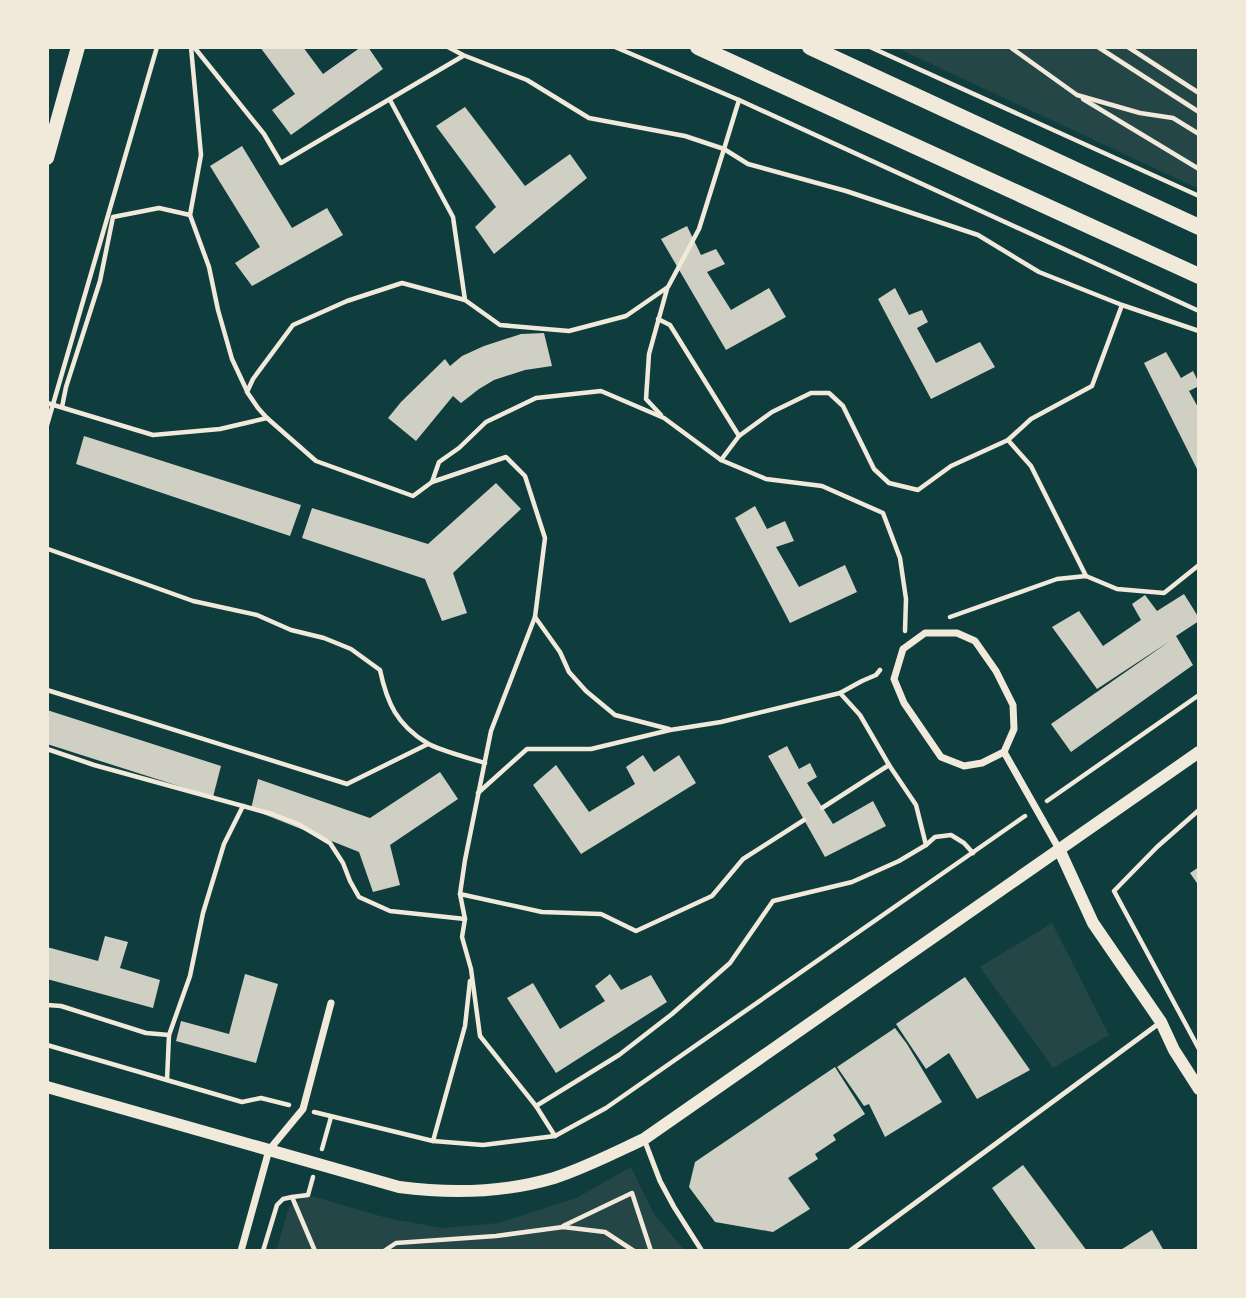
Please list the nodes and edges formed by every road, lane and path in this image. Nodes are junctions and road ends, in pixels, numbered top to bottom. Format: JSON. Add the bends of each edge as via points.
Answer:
{"nodes":[{"id":1,"x":78,"y":47,"type":"edge"},
{"id":2,"x":157,"y":47,"type":"edge"},
{"id":3,"x":193,"y":47,"type":"edge"},
{"id":4,"x":448,"y":47,"type":"edge"},
{"id":5,"x":615,"y":47,"type":"edge"},
{"id":6,"x":698,"y":47,"type":"edge"},
{"id":7,"x":810,"y":47,"type":"edge"},
{"id":8,"x":870,"y":47,"type":"edge"},
{"id":9,"x":1010,"y":47,"type":"edge"},
{"id":10,"x":1098,"y":47,"type":"edge"},
{"id":11,"x":1128,"y":47,"type":"edge"},
{"id":12,"x":463,"y":55,"type":"junction"},
{"id":13,"x":1199,"y":93,"type":"edge"},
{"id":14,"x":1077,"y":94,"type":"junction"},
{"id":15,"x":390,"y":100,"type":"junction"},
{"id":16,"x":739,"y":100,"type":"junction"},
{"id":17,"x":1199,"y":112,"type":"edge"},
{"id":18,"x":1199,"y":134,"type":"edge"},
{"id":19,"x":724,"y":149,"type":"junction"},
{"id":20,"x":47,"y":158,"type":"edge"},
{"id":21,"x":1199,"y":169,"type":"edge"},
{"id":22,"x":1199,"y":196,"type":"edge"},
{"id":23,"x":190,"y":215,"type":"junction"},
{"id":24,"x":1199,"y":228,"type":"edge"},
{"id":25,"x":1199,"y":276,"type":"edge"},
{"id":26,"x":668,"y":287,"type":"junction"},
{"id":27,"x":466,"y":300,"type":"junction"},
{"id":28,"x":1122,"y":305,"type":"junction"},
{"id":29,"x":1199,"y":311,"type":"edge"},
{"id":30,"x":658,"y":319,"type":"junction"},
{"id":31,"x":1199,"y":331,"type":"edge"},
{"id":32,"x":247,"y":392,"type":"junction"},
{"id":33,"x":50,"y":404,"type":"edge"},
{"id":34,"x":62,"y":407,"type":"junction"},
{"id":35,"x":267,"y":418,"type":"junction"},
{"id":36,"x":664,"y":418,"type":"junction"},
{"id":37,"x":47,"y":425,"type":"edge"},
{"id":38,"x":739,"y":436,"type":"junction"},
{"id":39,"x":1008,"y":440,"type":"junction"},
{"id":40,"x":721,"y":460,"type":"junction"},
{"id":41,"x":432,"y":482,"type":"junction"},
{"id":42,"x":47,"y":551,"type":"edge"},
{"id":43,"x":1199,"y":565,"type":"edge"},
{"id":44,"x":1086,"y":576,"type":"junction"},
{"id":45,"x":535,"y":617,"type":"junction"},
{"id":46,"x":949,"y":617,"type":"dead end"},
{"id":47,"x":915,"y":632,"type":"dead end"},
{"id":48,"x":883,"y":666,"type":"dead end"},
{"id":49,"x":47,"y":690,"type":"edge"},
{"id":50,"x":840,"y":693,"type":"junction"},
{"id":51,"x":1199,"y":695,"type":"edge"},
{"id":52,"x":670,"y":730,"type":"junction"},
{"id":53,"x":428,"y":744,"type":"junction"},
{"id":54,"x":47,"y":749,"type":"edge"},
{"id":55,"x":1004,"y":752,"type":"junction"},
{"id":56,"x":1199,"y":752,"type":"edge"},
{"id":57,"x":485,"y":763,"type":"junction"},
{"id":58,"x":889,"y":765,"type":"junction"},
{"id":59,"x":477,"y":794,"type":"junction"},
{"id":60,"x":243,"y":806,"type":"junction"},
{"id":61,"x":822,"y":808,"type":"dead end"},
{"id":62,"x":1035,"y":809,"type":"junction"},
{"id":63,"x":1199,"y":810,"type":"edge"},
{"id":64,"x":804,"y":820,"type":"dead end"},
{"id":65,"x":926,"y":845,"type":"junction"},
{"id":66,"x":1059,"y":849,"type":"junction"},
{"id":67,"x":973,"y":853,"type":"junction"},
{"id":68,"x":460,"y":894,"type":"junction"},
{"id":69,"x":465,"y":919,"type":"junction"},
{"id":70,"x":471,"y":969,"type":"junction"},
{"id":71,"x":331,"y":1003,"type":"dead end"},
{"id":72,"x":47,"y":1005,"type":"edge"},
{"id":73,"x":1161,"y":1021,"type":"junction"},
{"id":74,"x":169,"y":1035,"type":"junction"},
{"id":75,"x":47,"y":1045,"type":"edge"},
{"id":76,"x":1199,"y":1049,"type":"edge"},
{"id":77,"x":167,"y":1080,"type":"junction"},
{"id":78,"x":47,"y":1087,"type":"edge"},
{"id":79,"x":1199,"y":1089,"type":"edge"},
{"id":80,"x":536,"y":1106,"type":"junction"},
{"id":81,"x":303,"y":1109,"type":"junction"},
{"id":82,"x":555,"y":1136,"type":"junction"},
{"id":83,"x":644,"y":1139,"type":"junction"},
{"id":84,"x":433,"y":1141,"type":"junction"},
{"id":85,"x":270,"y":1150,"type":"junction"},
{"id":86,"x":308,"y":1195,"type":"dead end"},
{"id":87,"x":292,"y":1197,"type":"junction"},
{"id":88,"x":563,"y":1227,"type":"junction"},
{"id":89,"x":241,"y":1251,"type":"edge"},
{"id":90,"x":263,"y":1251,"type":"edge"},
{"id":91,"x":315,"y":1251,"type":"edge"},
{"id":92,"x":384,"y":1251,"type":"edge"},
{"id":93,"x":634,"y":1251,"type":"edge"},
{"id":94,"x":651,"y":1251,"type":"edge"},
{"id":95,"x":702,"y":1251,"type":"edge"},
{"id":96,"x":850,"y":1251,"type":"edge"}],
"edges":[{"from":1,"to":20,"type":"main road"},
{"from":2,"to":33,"type":"path"},
{"from":3,"to":15,"type":"path","via":[[264,134],[281,163]]},
{"from":3,"to":23,"type":"path","via":[[201,155]]},
{"from":4,"to":12,"type":"path"},
{"from":5,"to":16,"type":"path"},
{"from":6,"to":25,"type":"main road"},
{"from":7,"to":24,"type":"main road"},
{"from":8,"to":22,"type":"path"},
{"from":9,"to":14,"type":"path"},
{"from":10,"to":17,"type":"path"},
{"from":11,"to":13,"type":"path"},
{"from":12,"to":15,"type":"path"},
{"from":12,"to":19,"type":"path","via":[[527,80],[589,118],[685,136]]},
{"from":14,"to":18,"type":"path","via":[[1173,118]]},
{"from":14,"to":21,"type":"path"},
{"from":15,"to":27,"type":"path","via":[[453,217]]},
{"from":16,"to":19,"type":"path"},
{"from":16,"to":29,"type":"path"},
{"from":19,"to":26,"type":"path","via":[[699,229]]},
{"from":19,"to":28,"type":"path","via":[[748,164],[978,235],[1039,272]]},
{"from":23,"to":32,"type":"path","via":[[209,267],[232,359]]},
{"from":23,"to":34,"type":"path","via":[[159,208],[113,218],[100,281]]},
{"from":26,"to":27,"type":"path","via":[[626,316],[569,331],[499,325]]},
{"from":26,"to":30,"type":"path"},
{"from":27,"to":32,"type":"path","via":[[402,283],[347,301],[293,325]]},
{"from":28,"to":31,"type":"path"},
{"from":28,"to":39,"type":"path","via":[[1092,386],[1031,419]]},
{"from":30,"to":36,"type":"path","via":[[649,354],[646,399]]},
{"from":30,"to":38,"type":"path","via":[[670,325]]},
{"from":32,"to":35,"type":"path"},
{"from":33,"to":34,"type":"path"},
{"from":33,"to":37,"type":"path"},
{"from":34,"to":35,"type":"path","via":[[153,435],[220,429]]},
{"from":35,"to":41,"type":"path","via":[[316,461],[413,496]]},
{"from":36,"to":40,"type":"path"},
{"from":36,"to":41,"type":"path","via":[[601,391],[536,398],[486,422],[439,462]]},
{"from":38,"to":39,"type":"path","via":[[772,412],[811,393],[829,393],[843,406],[874,469],[889,483],[918,491],[951,466]]},
{"from":38,"to":40,"type":"path"},
{"from":39,"to":44,"type":"path","via":[[1031,466]]},
{"from":40,"to":47,"type":"path","via":[[766,479],[822,486],[883,513],[900,558],[906,599],[904,638]]},
{"from":41,"to":45,"type":"path","via":[[506,457],[525,476],[545,538]]},
{"from":42,"to":53,"type":"path","via":[[193,601],[257,615],[351,649],[380,670],[385,695],[400,721]]},
{"from":43,"to":44,"type":"path","via":[[1164,593],[1117,589]]},
{"from":44,"to":46,"type":"path","via":[[1057,579]]},
{"from":45,"to":52,"type":"path","via":[[586,691],[615,715]]},
{"from":45,"to":57,"type":"path","via":[[491,731]]},
{"from":48,"to":50,"type":"path","via":[[876,675]]},
{"from":49,"to":53,"type":"path","via":[[347,784]]},
{"from":50,"to":52,"type":"path"},
{"from":50,"to":58,"type":"path","via":[[860,715]]},
{"from":51,"to":62,"type":"path"},
{"from":52,"to":59,"type":"path","via":[[591,749],[527,749]]},
{"from":53,"to":57,"type":"path"},
{"from":54,"to":60,"type":"path"},
{"from":55,"to":55,"type":"street","via":[[964,766],[941,757],[904,703],[894,679],[903,649],[925,633],[957,633],[975,641],[1013,705],[1014,729]]},
{"from":55,"to":62,"type":"street"},
{"from":56,"to":66,"type":"street"},
{"from":57,"to":59,"type":"path"},
{"from":58,"to":61,"type":"path"},
{"from":58,"to":65,"type":"path","via":[[916,805]]},
{"from":59,"to":68,"type":"path"},
{"from":60,"to":69,"type":"path","via":[[298,824],[330,843],[359,897],[390,911]]},
{"from":60,"to":74,"type":"path","via":[[224,844],[202,913],[190,976]]},
{"from":62,"to":66,"type":"street"},
{"from":62,"to":67,"type":"path"},
{"from":63,"to":76,"type":"path","via":[[1114,891]]},
{"from":64,"to":68,"type":"path","via":[[743,859],[712,896],[636,931],[601,914],[542,912]]},
{"from":65,"to":67,"type":"path","via":[[935,837],[951,835]]},
{"from":65,"to":80,"type":"path","via":[[852,882],[773,901],[730,963],[672,1014],[619,1055]]},
{"from":66,"to":73,"type":"street","via":[[1093,923]]},
{"from":66,"to":83,"type":"street"},
{"from":67,"to":82,"type":"path","via":[[606,1108]]},
{"from":68,"to":69,"type":"path"},
{"from":69,"to":70,"type":"path","via":[[463,937]]},
{"from":70,"to":80,"type":"path","via":[[480,1036]]},
{"from":70,"to":84,"type":"path","via":[[465,1026]]},
{"from":71,"to":81,"type":"street"},
{"from":72,"to":74,"type":"path"},
{"from":73,"to":79,"type":"street"},
{"from":73,"to":96,"type":"lane"},
{"from":74,"to":77,"type":"path"},
{"from":75,"to":77,"type":"path"},
{"from":77,"to":81,"type":"path","via":[[243,1102],[261,1098]]},
{"from":78,"to":85,"type":"street"},
{"from":80,"to":82,"type":"path"},
{"from":81,"to":84,"type":"path"},
{"from":81,"to":85,"type":"street"},
{"from":82,"to":84,"type":"path","via":[[482,1145]]},
{"from":83,"to":85,"type":"street","via":[[556,1177],[481,1191],[399,1187]]},
{"from":83,"to":95,"type":"lane","via":[[660,1181]]},
{"from":85,"to":89,"type":"street"},
{"from":86,"to":87,"type":"path"},
{"from":87,"to":90,"type":"path","via":[[277,1205]]},
{"from":87,"to":91,"type":"path"},
{"from":88,"to":92,"type":"path","via":[[396,1243]]},
{"from":88,"to":93,"type":"path","via":[[606,1232]]},
{"from":88,"to":94,"type":"path","via":[[632,1193]]}]}
